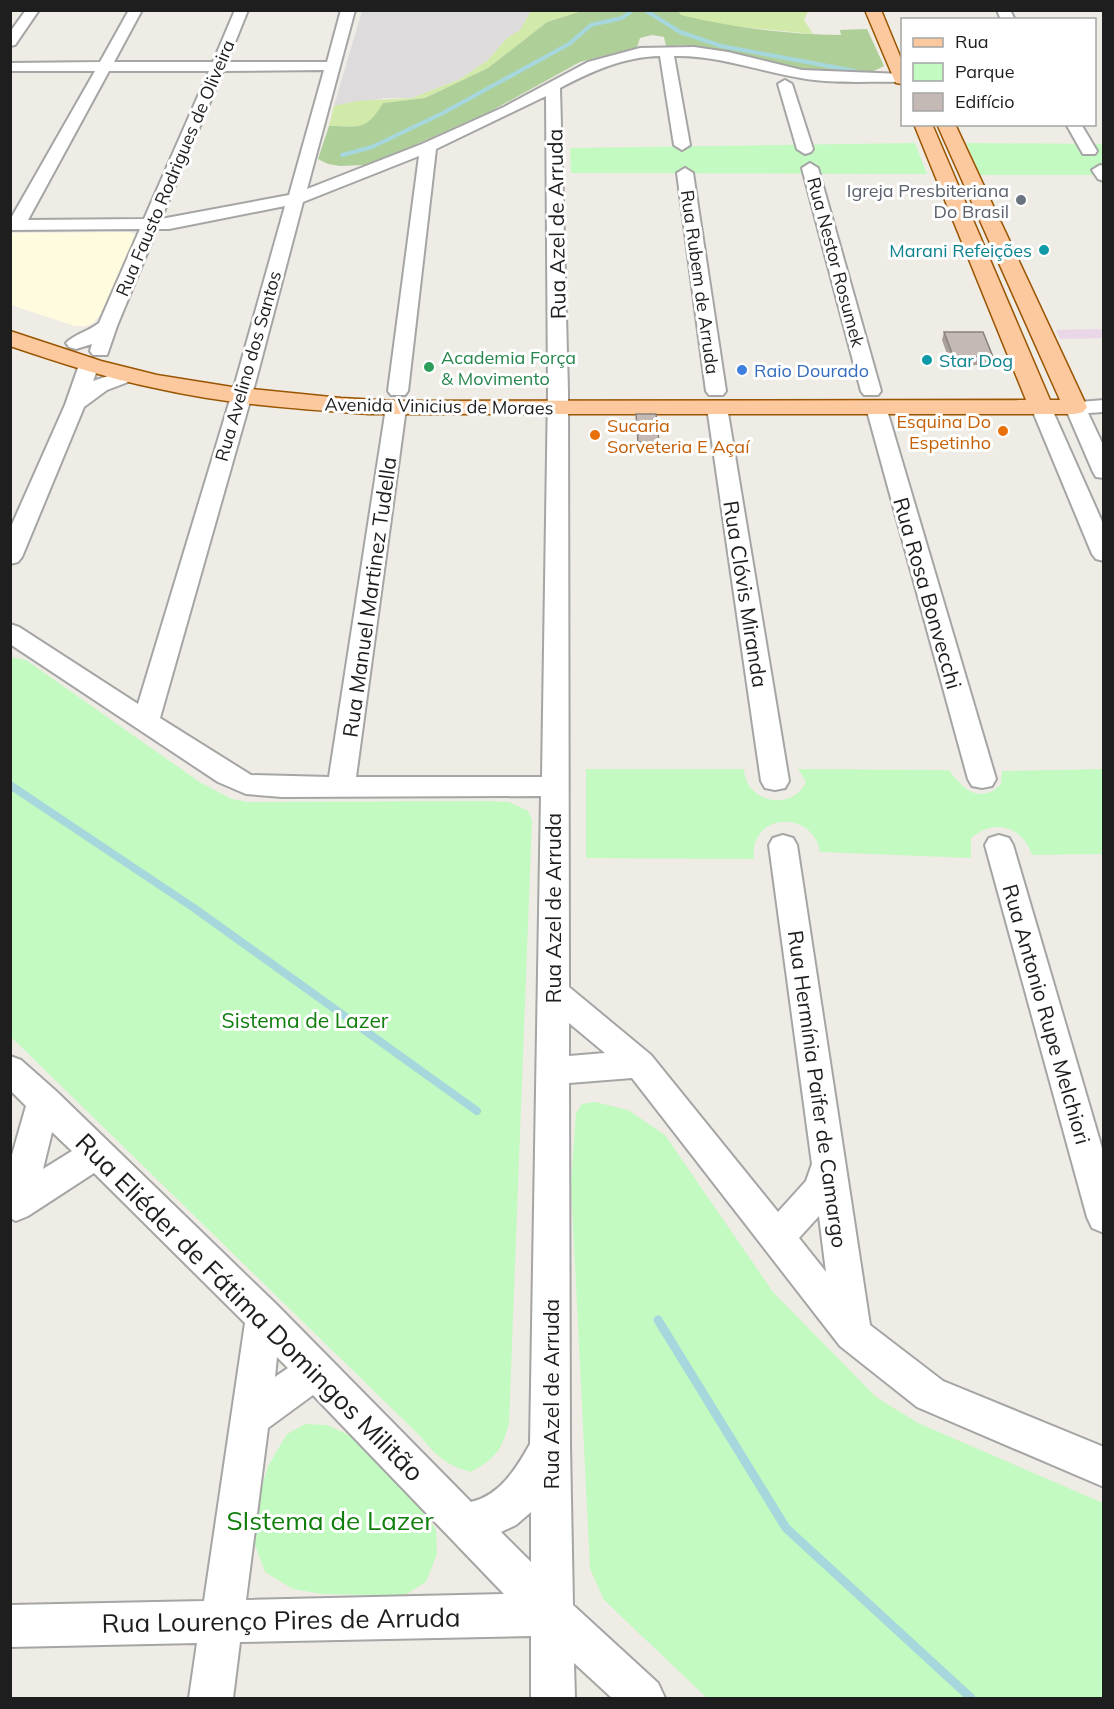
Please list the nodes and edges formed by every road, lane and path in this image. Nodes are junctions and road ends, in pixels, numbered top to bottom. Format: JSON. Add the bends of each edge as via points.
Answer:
{"nodes":[{"id":1,"x":33,"y":10,"type":"edge"},
{"id":2,"x":136,"y":10,"type":"edge"},
{"id":3,"x":242,"y":10,"type":"edge"},
{"id":4,"x":348,"y":10,"type":"edge"},
{"id":5,"x":873,"y":10,"type":"edge"},
{"id":6,"x":10,"y":42,"type":"edge"},
{"id":7,"x":666,"y":50,"type":"junction"},
{"id":8,"x":106,"y":66,"type":"junction"},
{"id":9,"x":219,"y":66,"type":"junction"},
{"id":10,"x":332,"y":66,"type":"junction"},
{"id":11,"x":10,"y":67,"type":"edge"},
{"id":12,"x":901,"y":76,"type":"edge"},
{"id":13,"x":784,"y":77,"type":"junction"},
{"id":14,"x":901,"y":78,"type":"edge"},
{"id":15,"x":553,"y":87,"type":"junction"},
{"id":16,"x":509,"y":111,"type":"junction"},
{"id":17,"x":554,"y":118,"type":"junction"},
{"id":18,"x":923,"y":126,"type":"edge"},
{"id":19,"x":947,"y":126,"type":"edge"},
{"id":20,"x":1074,"y":126,"type":"edge"},
{"id":21,"x":682,"y":145,"type":"dead end"},
{"id":22,"x":428,"y":147,"type":"junction"},
{"id":23,"x":805,"y":149,"type":"dead end"},
{"id":24,"x":1089,"y":150,"type":"dead end"},
{"id":25,"x":810,"y":168,"type":"dead end"},
{"id":26,"x":685,"y":173,"type":"dead end"},
{"id":27,"x":296,"y":199,"type":"junction"},
{"id":28,"x":14,"y":225,"type":"edge"},
{"id":29,"x":150,"y":225,"type":"junction"},
{"id":30,"x":10,"y":320,"type":"edge"},
{"id":31,"x":107,"y":326,"type":"junction"},
{"id":32,"x":10,"y":338,"type":"edge"},
{"id":33,"x":76,"y":343,"type":"junction"},
{"id":34,"x":94,"y":358,"type":"junction"},
{"id":35,"x":129,"y":375,"type":"junction"},
{"id":36,"x":243,"y":388,"type":"junction"},
{"id":37,"x":1104,"y":390,"type":"edge"},
{"id":38,"x":1071,"y":398,"type":"junction"},
{"id":39,"x":558,"y":399,"type":"junction"},
{"id":40,"x":716,"y":399,"type":"junction"},
{"id":41,"x":873,"y":399,"type":"junction"},
{"id":42,"x":1038,"y":399,"type":"junction"},
{"id":43,"x":397,"y":400,"type":"junction"},
{"id":44,"x":75,"y":405,"type":"junction"},
{"id":45,"x":1104,"y":406,"type":"edge"},
{"id":46,"x":1104,"y":472,"type":"edge"},
{"id":47,"x":1104,"y":554,"type":"edge"},
{"id":48,"x":10,"y":557,"type":"edge"},
{"id":49,"x":10,"y":632,"type":"edge"},
{"id":50,"x":146,"y":721,"type":"junction"},
{"id":51,"x":981,"y":778,"type":"dead end"},
{"id":52,"x":775,"y":781,"type":"dead end"},
{"id":53,"x":341,"y":786,"type":"junction"},
{"id":54,"x":554,"y":786,"type":"junction"},
{"id":55,"x":783,"y":844,"type":"dead end"},
{"id":56,"x":999,"y":845,"type":"dead end"},
{"id":57,"x":553,"y":992,"type":"junction"},
{"id":58,"x":640,"y":1064,"type":"junction"},
{"id":59,"x":10,"y":1069,"type":"edge"},
{"id":60,"x":553,"y":1071,"type":"junction"},
{"id":61,"x":44,"y":1101,"type":"junction"},
{"id":62,"x":97,"y":1153,"type":"junction"},
{"id":63,"x":829,"y":1163,"type":"junction"},
{"id":64,"x":13,"y":1214,"type":"edge"},
{"id":65,"x":1104,"y":1217,"type":"edge"},
{"id":66,"x":839,"y":1234,"type":"junction"},
{"id":67,"x":785,"y":1247,"type":"junction"},
{"id":68,"x":264,"y":1317,"type":"junction"},
{"id":69,"x":854,"y":1334,"type":"junction"},
{"id":70,"x":316,"y":1370,"type":"junction"},
{"id":71,"x":250,"y":1418,"type":"junction"},
{"id":72,"x":550,"y":1446,"type":"junction"},
{"id":73,"x":1104,"y":1467,"type":"edge"},
{"id":74,"x":464,"y":1524,"type":"junction"},
{"id":75,"x":552,"y":1614,"type":"junction"},
{"id":76,"x":222,"y":1622,"type":"junction"},
{"id":77,"x":10,"y":1626,"type":"edge"},
{"id":78,"x":211,"y":1698,"type":"edge"},
{"id":79,"x":553,"y":1698,"type":"edge"},
{"id":80,"x":643,"y":1698,"type":"edge"}],
"edges":[{"from":1,"to":6,"type":"street"},
{"from":2,"to":8,"type":"street"},
{"from":3,"to":9,"type":"street","name":"Rua Fausto Rodrigues de Oliveira"},
{"from":4,"to":10,"type":"street","name":"Rua Avelino dos Santos"},
{"from":5,"to":12,"type":"main road"},
{"from":7,"to":13,"type":"street","via":[[719,54]]},
{"from":7,"to":15,"type":"street","via":[[605,61]]},
{"from":7,"to":21,"type":"street"},
{"from":8,"to":9,"type":"street"},
{"from":8,"to":11,"type":"street"},
{"from":8,"to":28,"type":"street"},
{"from":9,"to":10,"type":"street"},
{"from":9,"to":29,"type":"street","name":"Rua Fausto Rodrigues de Oliveira"},
{"from":10,"to":27,"type":"street","name":"Rua Avelino dos Santos"},
{"from":13,"to":14,"type":"street","via":[[802,74]]},
{"from":13,"to":23,"type":"street"},
{"from":15,"to":16,"type":"street"},
{"from":15,"to":17,"type":"street","name":"Rua Azel de Arruda"},
{"from":16,"to":17,"type":"street","name":"Rua Azel de Arruda","via":[[536,110]]},
{"from":16,"to":22,"type":"street"},
{"from":17,"to":39,"type":"street","name":"Rua Azel de Arruda"},
{"from":18,"to":42,"type":"main road"},
{"from":19,"to":38,"type":"main road"},
{"from":20,"to":24,"type":"street"},
{"from":22,"to":27,"type":"street"},
{"from":22,"to":43,"type":"street","name":"Rua Manuel Martinez Tudella"},
{"from":25,"to":41,"type":"street","name":"Rua Nestor Rosumek"},
{"from":26,"to":40,"type":"street","name":"Rua Rubem de Arruda"},
{"from":27,"to":29,"type":"street"},
{"from":27,"to":36,"type":"street","name":"Rua Avelino dos Santos"},
{"from":28,"to":29,"type":"street"},
{"from":29,"to":31,"type":"street","name":"Rua Fausto Rodrigues de Oliveira"},
{"from":30,"to":33,"type":"main road","name":"Avenida Vinicius de Moraes"},
{"from":31,"to":33,"type":"street"},
{"from":31,"to":34,"type":"street","name":"Rua Fausto Rodrigues de Oliveira"},
{"from":32,"to":34,"type":"main road","name":"Avenida Vinicius de Moraes"},
{"from":33,"to":34,"type":"main road","name":"Avenida Vinicius de Moraes"},
{"from":34,"to":35,"type":"main road","name":"Avenida Vinicius de Moraes"},
{"from":34,"to":36,"type":"main road","name":"Avenida Vinicius de Moraes","via":[[175,370]]},
{"from":34,"to":44,"type":"street","name":"Rua Fausto Rodrigues de Oliveira"},
{"from":35,"to":36,"type":"main road","name":"Avenida Vinicius de Moraes","via":[[176,386]]},
{"from":35,"to":44,"type":"street","name":"Rua Fausto Rodrigues de Oliveira","via":[[91,389]]},
{"from":36,"to":43,"type":"main road","name":"Avenida Vinicius de Moraes","via":[[315,404]]},
{"from":36,"to":50,"type":"street","name":"Rua Avelino dos Santos"},
{"from":37,"to":38,"type":"street","name":"Avenida Vinicius de Moraes"},
{"from":38,"to":42,"type":"main road","name":"Avenida Vinicius de Moraes"},
{"from":38,"to":45,"type":"street","name":"Avenida Vinicius de Moraes"},
{"from":38,"to":46,"type":"street"},
{"from":39,"to":40,"type":"main road","name":"Avenida Vinicius de Moraes"},
{"from":39,"to":43,"type":"main road","name":"Avenida Vinicius de Moraes"},
{"from":39,"to":54,"type":"street","name":"Rua Azel de Arruda"},
{"from":40,"to":41,"type":"main road","name":"Avenida Vinicius de Moraes"},
{"from":40,"to":52,"type":"street","name":"Rua Clóvis Miranda"},
{"from":41,"to":42,"type":"main road","name":"Avenida Vinicius de Moraes"},
{"from":41,"to":51,"type":"street","name":"Rua Rosa Bonvecchi"},
{"from":42,"to":47,"type":"street"},
{"from":43,"to":53,"type":"street","name":"Rua Manuel Martinez Tudella"},
{"from":44,"to":48,"type":"street","name":"Rua Fausto Rodrigues de Oliveira"},
{"from":49,"to":50,"type":"street"},
{"from":50,"to":53,"type":"street","via":[[246,784]]},
{"from":53,"to":54,"type":"street"},
{"from":54,"to":57,"type":"street","name":"Rua Azel de Arruda"},
{"from":55,"to":63,"type":"street","name":"Rua Hermínia Paifer de Camargo"},
{"from":56,"to":65,"type":"street","name":"Rua Antonio Rupe Melchiori"},
{"from":57,"to":58,"type":"street"},
{"from":57,"to":60,"type":"street","name":"Rua Azel de Arruda"},
{"from":58,"to":60,"type":"street"},
{"from":58,"to":67,"type":"street"},
{"from":59,"to":61,"type":"street","name":"Rua Eliéder de Fátima Domingos Militão"},
{"from":60,"to":72,"type":"street","name":"Rua Azel de Arruda"},
{"from":61,"to":62,"type":"street","name":"Rua Eliéder de Fátima Domingos Militão"},
{"from":61,"to":64,"type":"street"},
{"from":62,"to":64,"type":"street"},
{"from":62,"to":68,"type":"street","name":"Rua Eliéder de Fátima Domingos Militão"},
{"from":63,"to":66,"type":"street","name":"Rua Hermínia Paifer de Camargo"},
{"from":63,"to":67,"type":"street","via":[[821,1189],[801,1213]]},
{"from":66,"to":67,"type":"street","via":[[827,1248],[810,1258]]},
{"from":66,"to":69,"type":"street","name":"Rua Hermínia Paifer de Camargo"},
{"from":67,"to":69,"type":"street"},
{"from":68,"to":70,"type":"street","name":"Rua Eliéder de Fátima Domingos Militão"},
{"from":68,"to":71,"type":"street"},
{"from":69,"to":73,"type":"street","via":[[930,1394]]},
{"from":70,"to":71,"type":"street"},
{"from":70,"to":74,"type":"street","name":"Rua Eliéder de Fátima Domingos Militão"},
{"from":71,"to":76,"type":"street"},
{"from":72,"to":74,"type":"street","via":[[535,1478],[514,1500],[492,1516]]},
{"from":72,"to":75,"type":"street","name":"Rua Azel de Arruda"},
{"from":74,"to":75,"type":"street","name":"Rua Eliéder de Fátima Domingos Militão"},
{"from":75,"to":76,"type":"street","name":"Rua Lourenço Pires de Arruda"},
{"from":75,"to":79,"type":"street","name":"Rua Azel de Arruda"},
{"from":75,"to":80,"type":"street","name":"Rua Eliéder de Fátima Domingos Militão"},
{"from":76,"to":77,"type":"street","name":"Rua Lourenço Pires de Arruda"},
{"from":76,"to":78,"type":"street"}]}
